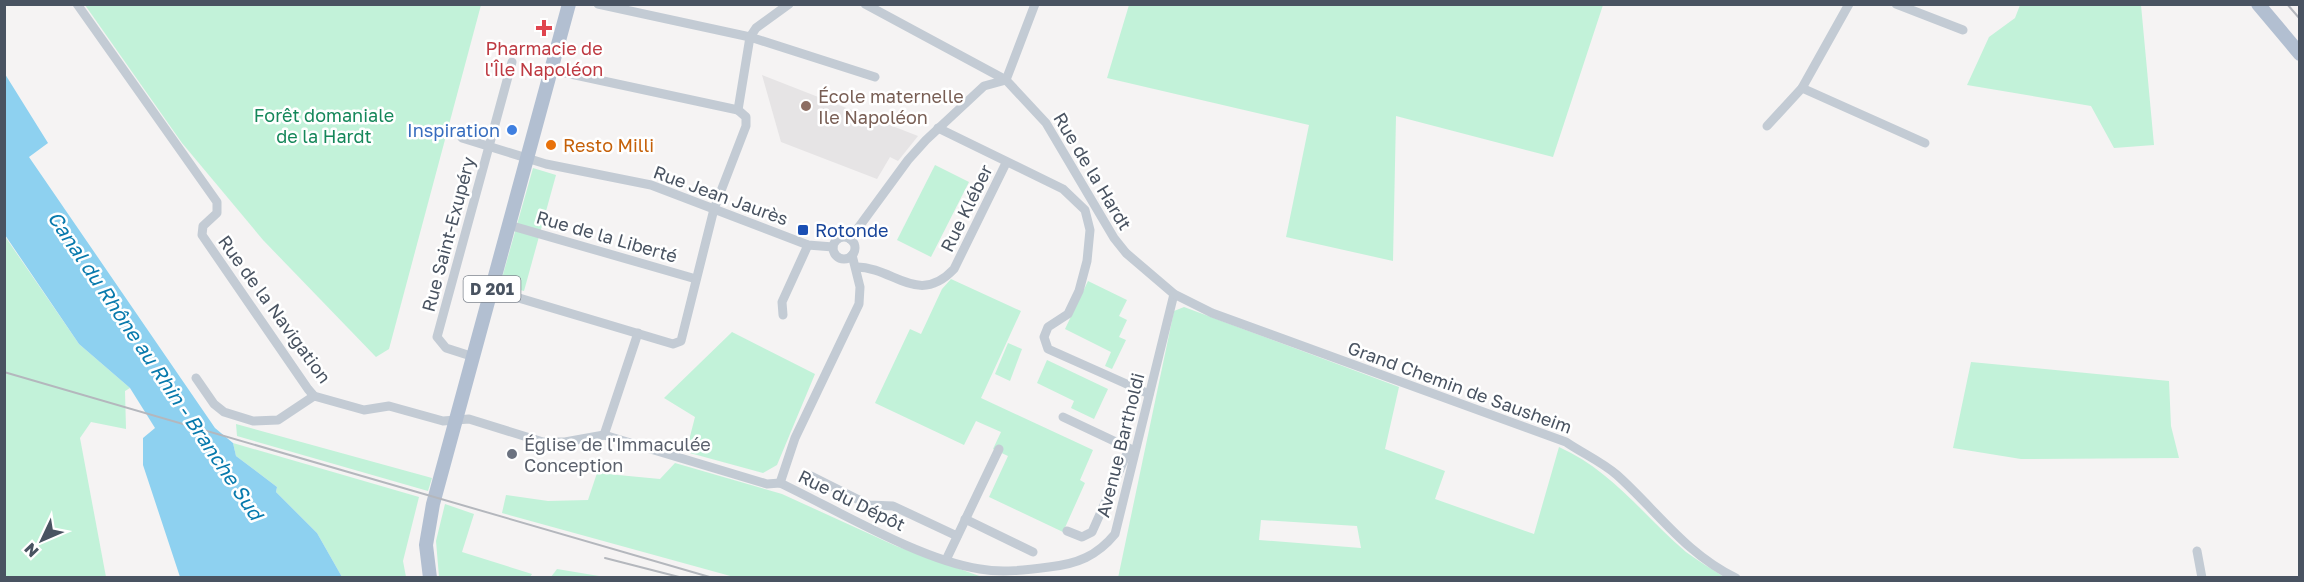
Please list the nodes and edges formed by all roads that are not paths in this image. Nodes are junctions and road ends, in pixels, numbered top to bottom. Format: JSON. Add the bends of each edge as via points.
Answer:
{"nodes":[{"id":1,"x":77,"y":4,"type":"edge"},
{"id":2,"x":569,"y":4,"type":"edge"},
{"id":3,"x":598,"y":4,"type":"edge"},
{"id":4,"x":789,"y":4,"type":"edge"},
{"id":5,"x":865,"y":4,"type":"edge"},
{"id":6,"x":1035,"y":4,"type":"edge"},
{"id":7,"x":1849,"y":4,"type":"edge"},
{"id":8,"x":1896,"y":4,"type":"edge"},
{"id":9,"x":2258,"y":4,"type":"edge"},
{"id":10,"x":1962,"y":30,"type":"dead end"},
{"id":11,"x":750,"y":37,"type":"junction"},
{"id":12,"x":2300,"y":54,"type":"edge"},
{"id":13,"x":512,"y":62,"type":"dead end"},
{"id":14,"x":984,"y":67,"type":"junction"},
{"id":15,"x":552,"y":70,"type":"junction"},
{"id":16,"x":875,"y":77,"type":"dead end"},
{"id":17,"x":1006,"y":80,"type":"junction"},
{"id":18,"x":984,"y":86,"type":"junction"},
{"id":19,"x":1802,"y":88,"type":"junction"},
{"id":20,"x":738,"y":110,"type":"junction"},
{"id":21,"x":1767,"y":126,"type":"dead end"},
{"id":22,"x":938,"y":129,"type":"junction"},
{"id":23,"x":462,"y":138,"type":"dead end"},
{"id":24,"x":1925,"y":143,"type":"dead end"},
{"id":25,"x":488,"y":147,"type":"junction"},
{"id":26,"x":527,"y":159,"type":"junction"},
{"id":27,"x":1006,"y":163,"type":"junction"},
{"id":28,"x":714,"y":209,"type":"junction"},
{"id":29,"x":509,"y":225,"type":"junction"},
{"id":30,"x":850,"y":239,"type":"junction"},
{"id":31,"x":808,"y":245,"type":"junction"},
{"id":32,"x":833,"y":247,"type":"junction"},
{"id":33,"x":852,"y":255,"type":"junction"},
{"id":34,"x":856,"y":267,"type":"junction"},
{"id":35,"x":696,"y":279,"type":"junction"},
{"id":36,"x":492,"y":290,"type":"junction"},
{"id":37,"x":1174,"y":294,"type":"junction"},
{"id":38,"x":783,"y":315,"type":"dead end"},
{"id":39,"x":638,"y":333,"type":"junction"},
{"id":40,"x":474,"y":357,"type":"junction"},
{"id":41,"x":196,"y":378,"type":"dead end"},
{"id":42,"x":1149,"y":394,"type":"junction"},
{"id":43,"x":314,"y":396,"type":"junction"},
{"id":44,"x":1063,"y":417,"type":"dead end"},
{"id":45,"x":456,"y":420,"type":"junction"},
{"id":46,"x":604,"y":435,"type":"junction"},
{"id":47,"x":999,"y":449,"type":"dead end"},
{"id":48,"x":1132,"y":450,"type":"junction"},
{"id":49,"x":811,"y":476,"type":"dead end"},
{"id":50,"x":780,"y":483,"type":"junction"},
{"id":51,"x":1105,"y":505,"type":"junction"},
{"id":52,"x":1120,"y":513,"type":"junction"},
{"id":53,"x":965,"y":519,"type":"junction"},
{"id":54,"x":1067,"y":531,"type":"dead end"},
{"id":55,"x":957,"y":536,"type":"junction"},
{"id":56,"x":2197,"y":551,"type":"dead end"},
{"id":57,"x":1033,"y":552,"type":"dead end"},
{"id":58,"x":946,"y":560,"type":"junction"},
{"id":59,"x":430,"y":578,"type":"edge"},
{"id":60,"x":1736,"y":578,"type":"edge"},
{"id":61,"x":2202,"y":578,"type":"edge"}],
"edges":[{"from":1,"to":43,"type":"street","name":"Rue de la Navigation","via":[[217,202],[217,213],[203,226],[202,235]]},
{"from":2,"to":15,"type":"main road","number":"D 201"},
{"from":3,"to":11,"type":"street"},
{"from":4,"to":11,"type":"street"},
{"from":5,"to":14,"type":"street","name":"Rue de la Hardt"},
{"from":6,"to":17,"type":"street"},
{"from":7,"to":19,"type":"street"},
{"from":8,"to":10,"type":"street"},
{"from":9,"to":12,"type":"main road"},
{"from":11,"to":16,"type":"street"},
{"from":11,"to":20,"type":"street"},
{"from":13,"to":25,"type":"street","name":"Rue Saint-Exupéry"},
{"from":14,"to":17,"type":"street","name":"Rue de la Hardt"},
{"from":14,"to":18,"type":"street"},
{"from":15,"to":20,"type":"street"},
{"from":15,"to":26,"type":"main road","number":"D 201"},
{"from":17,"to":18,"type":"street"},
{"from":17,"to":37,"type":"street","name":"Rue de la Hardt","via":[[1046,123],[1119,245]]},
{"from":18,"to":22,"type":"street"},
{"from":19,"to":21,"type":"street"},
{"from":19,"to":24,"type":"street"},
{"from":20,"to":28,"type":"street","via":[[746,117],[746,126]]},
{"from":22,"to":27,"type":"street"},
{"from":22,"to":30,"type":"street","via":[[908,160]]},
{"from":23,"to":25,"type":"street","name":"Rue Jean Jaurès"},
{"from":25,"to":26,"type":"street","name":"Rue Jean Jaurès"},
{"from":25,"to":40,"type":"street","name":"Rue Saint-Exupéry","via":[[437,337],[446,348]]},
{"from":26,"to":28,"type":"street","name":"Rue Jean Jaurès","via":[[651,185]]},
{"from":26,"to":29,"type":"main road","number":"D 201"},
{"from":27,"to":34,"type":"street","name":"Rue Kléber","via":[[954,268],[944,278],[916,286]]},
{"from":27,"to":42,"type":"street","via":[[1063,189],[1085,210],[1090,224],[1087,261],[1079,291],[1068,314],[1048,327],[1044,337],[1048,349]]},
{"from":28,"to":31,"type":"street","name":"Rue Jean Jaurès"},
{"from":28,"to":35,"type":"street"},
{"from":29,"to":35,"type":"street","name":"Rue de la Liberté"},
{"from":29,"to":36,"type":"main road","number":"D 201"},
{"from":30,"to":32,"type":"street","via":[[840,238]]},
{"from":30,"to":33,"type":"street","via":[[855,248]]},
{"from":31,"to":32,"type":"street","name":"Rue Jean Jaurès"},
{"from":31,"to":38,"type":"street","via":[[782,302]]},
{"from":32,"to":33,"type":"street","via":[[840,258]]},
{"from":33,"to":34,"type":"street"},
{"from":34,"to":50,"type":"street","via":[[859,304],[795,438]]},
{"from":35,"to":39,"type":"street","via":[[681,340],[673,344]]},
{"from":36,"to":39,"type":"street"},
{"from":36,"to":40,"type":"main road","number":"D 201"},
{"from":37,"to":42,"type":"street","name":"Avenue Bartholdi"},
{"from":37,"to":60,"type":"street","name":"Grand Chemin de Sausheim","via":[[1212,313],[1566,442],[1615,474],[1683,542]]},
{"from":39,"to":46,"type":"street"},
{"from":40,"to":45,"type":"main road","number":"D 201"},
{"from":41,"to":43,"type":"street","via":[[224,412],[253,421],[278,420]]},
{"from":42,"to":48,"type":"street","name":"Avenue Bartholdi"},
{"from":43,"to":45,"type":"street","name":"Rue de la Navigation","via":[[364,410],[389,406],[443,421]]},
{"from":44,"to":48,"type":"street"},
{"from":45,"to":46,"type":"street","name":"Rue de la Navigation","via":[[469,418],[543,442]]},
{"from":45,"to":59,"type":"main road","number":"D 201","via":[[426,545]]},
{"from":46,"to":50,"type":"street","name":"Rue du Dépôt","via":[[767,484]]},
{"from":47,"to":53,"type":"street"},
{"from":48,"to":51,"type":"street"},
{"from":48,"to":52,"type":"street","name":"Avenue Bartholdi"},
{"from":49,"to":55,"type":"street","via":[[869,505],[893,506]]},
{"from":50,"to":58,"type":"street","name":"Rue du Dépôt"},
{"from":51,"to":52,"type":"street"},
{"from":51,"to":54,"type":"street","via":[[1088,536]]},
{"from":52,"to":58,"type":"street","name":"Avenue Bartholdi","via":[[1115,534],[1104,548],[1065,565],[1033,570],[982,570]]},
{"from":53,"to":55,"type":"street"},
{"from":53,"to":57,"type":"street"},
{"from":55,"to":58,"type":"street"},
{"from":56,"to":61,"type":"street"}]}
